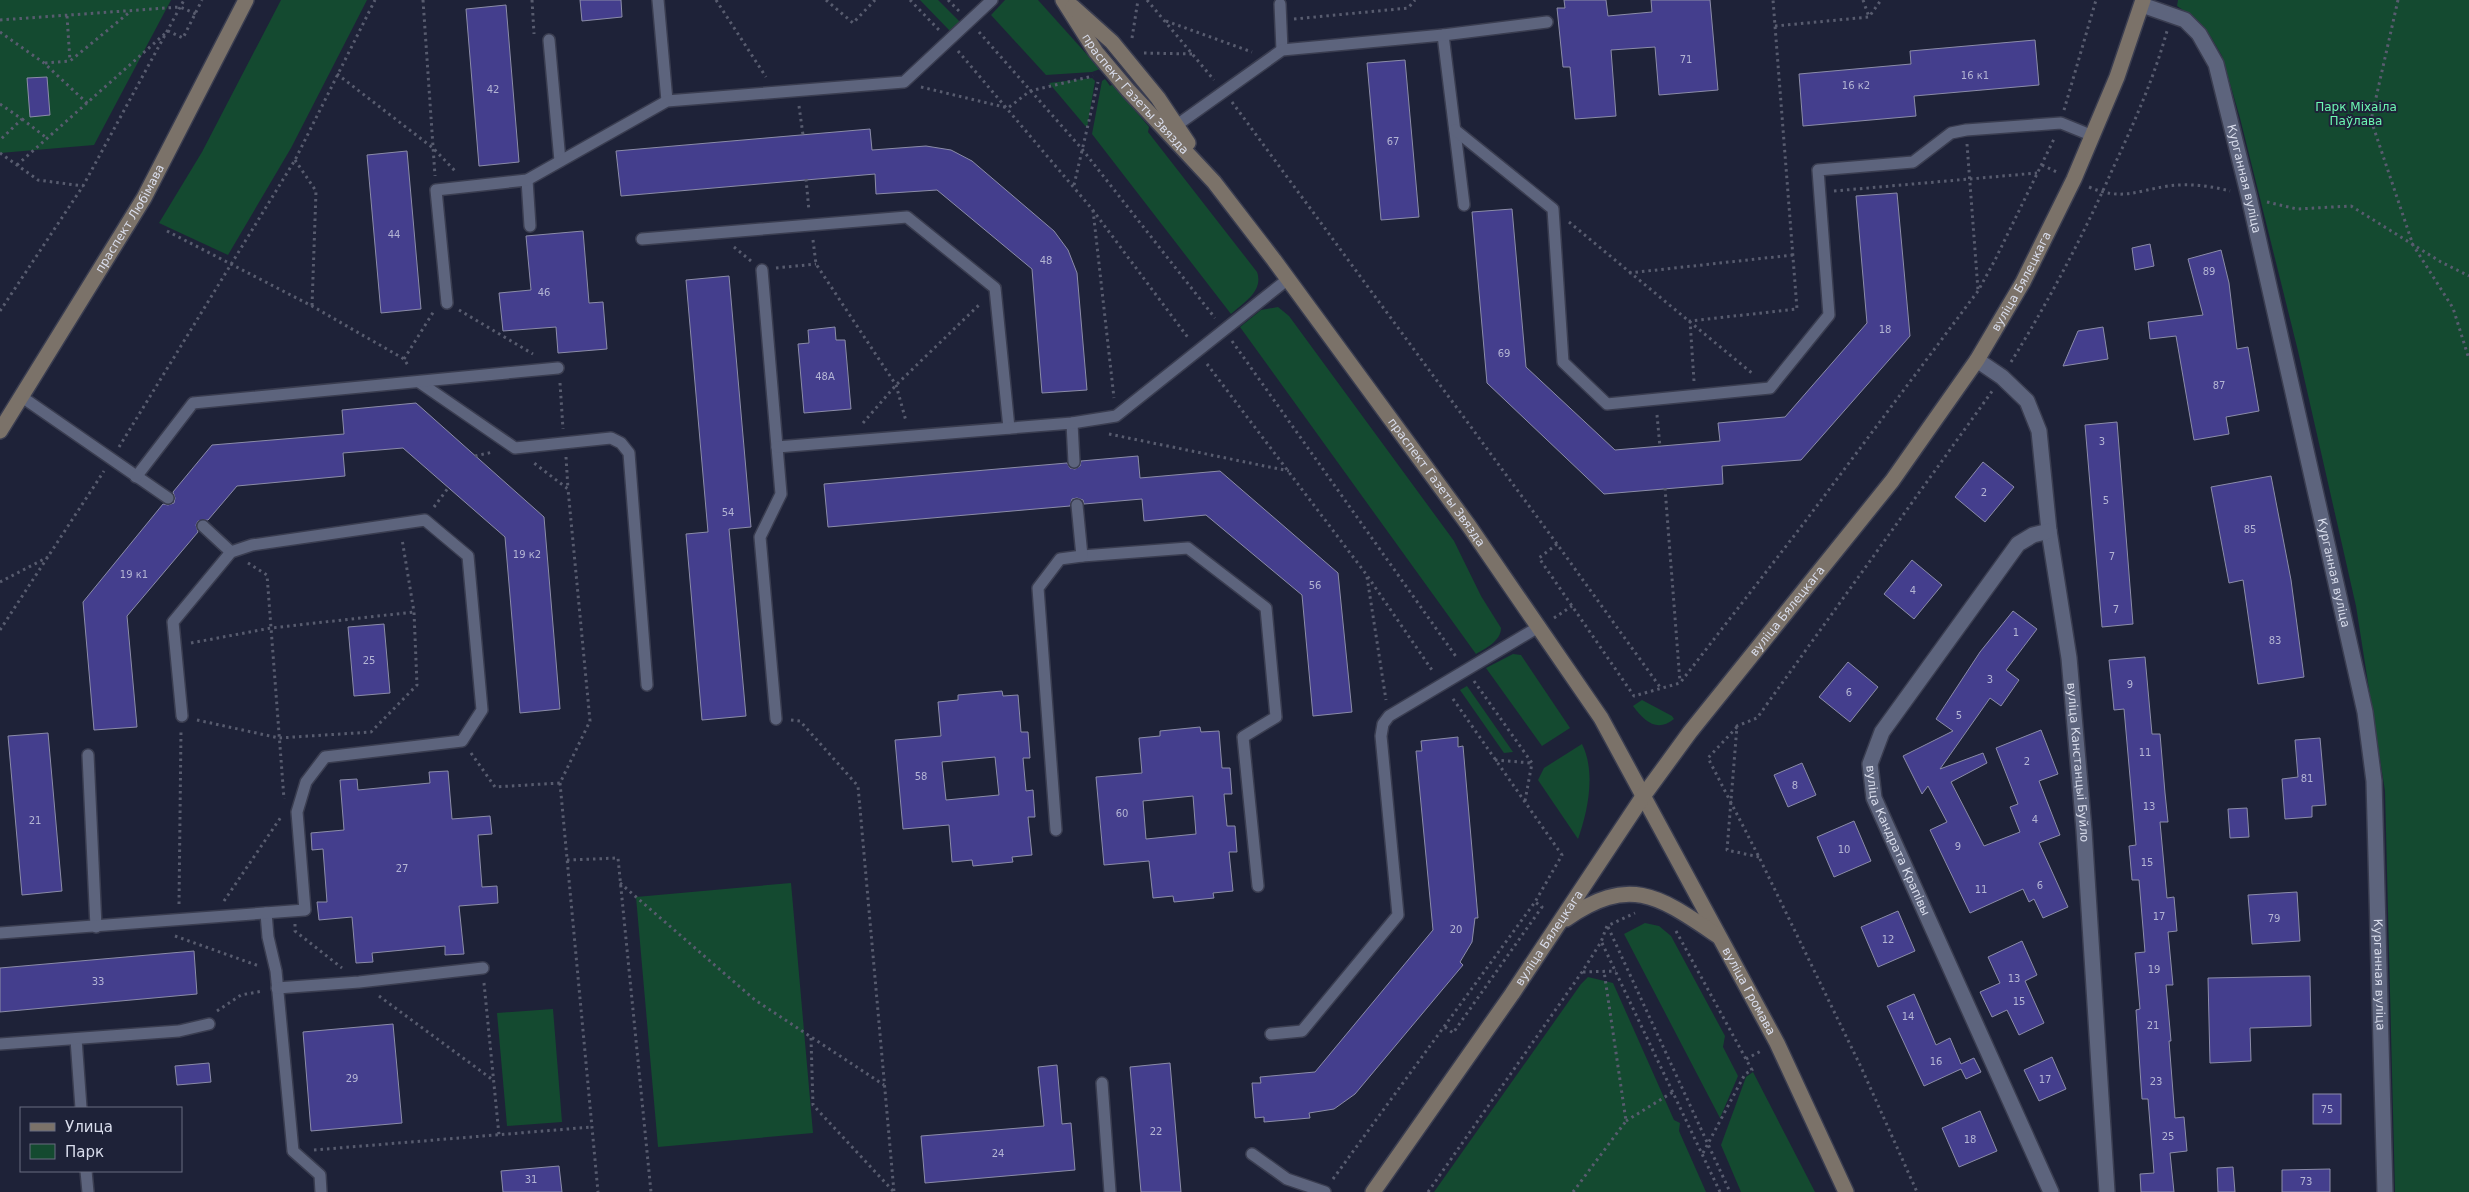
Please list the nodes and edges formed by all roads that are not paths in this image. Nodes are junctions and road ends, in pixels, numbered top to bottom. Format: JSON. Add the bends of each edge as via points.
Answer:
{"nodes":[{"id":1,"x":246,"y":0,"type":"edge"},
{"id":2,"x":658,"y":0,"type":"edge"},
{"id":3,"x":992,"y":0,"type":"edge"},
{"id":4,"x":1065,"y":0,"type":"edge"},
{"id":5,"x":2143,"y":3,"type":"edge"},
{"id":6,"x":1280,"y":4,"type":"dead end"},
{"id":7,"x":1547,"y":22,"type":"dead end"},
{"id":8,"x":1443,"y":35,"type":"junction"},
{"id":9,"x":549,"y":40,"type":"road end"},
{"id":10,"x":1282,"y":50,"type":"junction"},
{"id":11,"x":667,"y":101,"type":"junction"},
{"id":12,"x":1172,"y":128,"type":"junction"},
{"id":13,"x":1455,"y":130,"type":"junction"},
{"id":14,"x":2093,"y":136,"type":"junction"},
{"id":15,"x":560,"y":161,"type":"junction"},
{"id":16,"x":527,"y":180,"type":"junction"},
{"id":17,"x":1464,"y":205,"type":"dead end"},
{"id":18,"x":530,"y":226,"type":"dead end"},
{"id":19,"x":642,"y":239,"type":"dead end"},
{"id":20,"x":762,"y":270,"type":"dead end"},
{"id":21,"x":1288,"y":279,"type":"junction"},
{"id":22,"x":447,"y":303,"type":"road end"},
{"id":23,"x":1977,"y":360,"type":"junction"},
{"id":24,"x":558,"y":368,"type":"dead end"},
{"id":25,"x":419,"y":382,"type":"junction"},
{"id":26,"x":22,"y":397,"type":"junction"},
{"id":27,"x":1072,"y":423,"type":"junction"},
{"id":28,"x":1009,"y":428,"type":"junction"},
{"id":29,"x":0,"y":431,"type":"edge"},
{"id":30,"x":777,"y":447,"type":"junction"},
{"id":31,"x":1074,"y":462,"type":"dead end"},
{"id":32,"x":136,"y":476,"type":"junction"},
{"id":33,"x":168,"y":498,"type":"dead end"},
{"id":34,"x":1077,"y":505,"type":"dead end"},
{"id":35,"x":203,"y":526,"type":"dead end"},
{"id":36,"x":2049,"y":531,"type":"junction"},
{"id":37,"x":231,"y":552,"type":"junction"},
{"id":38,"x":1082,"y":556,"type":"junction"},
{"id":39,"x":1540,"y":626,"type":"junction"},
{"id":40,"x":647,"y":685,"type":"dead end"},
{"id":41,"x":182,"y":716,"type":"road end"},
{"id":42,"x":776,"y":719,"type":"road end"},
{"id":43,"x":88,"y":754,"type":"dead end"},
{"id":44,"x":1644,"y":795,"type":"junction"},
{"id":45,"x":1056,"y":830,"type":"dead end"},
{"id":46,"x":1258,"y":886,"type":"dead end"},
{"id":47,"x":266,"y":913,"type":"junction"},
{"id":48,"x":1560,"y":923,"type":"junction"},
{"id":49,"x":96,"y":927,"type":"junction"},
{"id":50,"x":0,"y":933,"type":"edge"},
{"id":51,"x":1720,"y":937,"type":"junction"},
{"id":52,"x":483,"y":968,"type":"road end"},
{"id":53,"x":277,"y":988,"type":"junction"},
{"id":54,"x":209,"y":1020,"type":"road end"},
{"id":55,"x":1271,"y":1034,"type":"dead end"},
{"id":56,"x":76,"y":1039,"type":"junction"},
{"id":57,"x":0,"y":1044,"type":"edge"},
{"id":58,"x":1102,"y":1083,"type":"dead end"},
{"id":59,"x":82,"y":1107,"type":"edge"},
{"id":60,"x":1252,"y":1154,"type":"dead end"},
{"id":61,"x":86,"y":1172,"type":"edge"},
{"id":62,"x":88,"y":1192,"type":"edge"},
{"id":63,"x":322,"y":1192,"type":"edge"},
{"id":64,"x":1110,"y":1192,"type":"edge"},
{"id":65,"x":1325,"y":1192,"type":"edge"},
{"id":66,"x":1374,"y":1192,"type":"edge"},
{"id":67,"x":1846,"y":1192,"type":"edge"},
{"id":68,"x":2051,"y":1192,"type":"edge"},
{"id":69,"x":2107,"y":1192,"type":"edge"},
{"id":70,"x":2385,"y":1192,"type":"edge"}],
"edges":[{"from":1,"to":26,"type":"main road","name":"праспект Любімава","via":[[144,198]]},
{"from":2,"to":11,"type":"lane"},
{"from":3,"to":11,"type":"lane","via":[[904,82]]},
{"from":4,"to":12,"type":"main road","name":"праспект Газеты Звязда","via":[[1112,42],[1158,98]]},
{"from":5,"to":14,"type":"main road","name":"вуліца Бялецкага"},
{"from":5,"to":70,"type":"street","name":"Курганная вуліца","via":[[2185,20],[2216,64],[2365,712],[2374,781]]},
{"from":6,"to":10,"type":"lane"},
{"from":7,"to":8,"type":"lane"},
{"from":8,"to":10,"type":"lane"},
{"from":8,"to":13,"type":"lane"},
{"from":9,"to":15,"type":"lane"},
{"from":10,"to":12,"type":"lane"},
{"from":11,"to":15,"type":"lane"},
{"from":12,"to":21,"type":"main road","name":"праспект Газеты Звязда"},
{"from":13,"to":14,"type":"lane","via":[[1553,209],[1563,362],[1607,404],[1770,388],[1829,314],[1818,170],[1913,162],[1951,133],[1966,130],[2061,123]]},
{"from":13,"to":17,"type":"lane"},
{"from":14,"to":23,"type":"main road","name":"вуліца Бялецкага","via":[[2036,258]]},
{"from":15,"to":16,"type":"lane"},
{"from":16,"to":18,"type":"lane"},
{"from":16,"to":22,"type":"lane","via":[[436,190]]},
{"from":19,"to":28,"type":"lane","via":[[907,217],[996,288]]},
{"from":20,"to":30,"type":"lane"},
{"from":21,"to":27,"type":"lane","via":[[1116,416]]},
{"from":21,"to":39,"type":"main road","name":"праспект Газеты Звязда"},
{"from":23,"to":36,"type":"street","name":"вуліца Канстанцыі Буйло","via":[[2002,377],[2027,401],[2039,431]]},
{"from":23,"to":44,"type":"main road","name":"вуліца Бялецкага","via":[[1892,481],[1690,732]]},
{"from":24,"to":25,"type":"lane"},
{"from":25,"to":32,"type":"lane","via":[[193,402]]},
{"from":25,"to":40,"type":"lane","via":[[515,448],[611,438],[621,443],[629,453]]},
{"from":26,"to":29,"type":"main road","name":"праспект Любімава"},
{"from":26,"to":32,"type":"lane"},
{"from":27,"to":28,"type":"lane"},
{"from":27,"to":31,"type":"lane"},
{"from":28,"to":30,"type":"lane"},
{"from":30,"to":42,"type":"lane","via":[[781,494],[760,537]]},
{"from":32,"to":33,"type":"lane"},
{"from":34,"to":38,"type":"lane"},
{"from":35,"to":37,"type":"lane"},
{"from":36,"to":68,"type":"street","name":"вуліца Кандрата Крапівы","via":[[2018,544],[1882,732],[1870,764],[1874,798]]},
{"from":36,"to":69,"type":"street","name":"вуліца Канстанцыі Буйло","via":[[2069,658]]},
{"from":37,"to":41,"type":"lane","via":[[173,622]]},
{"from":37,"to":47,"type":"lane","via":[[252,545],[425,520],[468,556],[482,710],[462,740],[325,757],[306,782],[297,812],[305,910]]},
{"from":38,"to":45,"type":"lane","via":[[1060,559],[1038,588]]},
{"from":38,"to":46,"type":"lane","via":[[1188,548],[1266,608],[1276,717],[1244,737]]},
{"from":39,"to":44,"type":"main road","name":"праспект Газеты Звязда","via":[[1601,718]]},
{"from":39,"to":55,"type":"lane","via":[[1389,716],[1383,724],[1381,736],[1398,915],[1302,1031]]},
{"from":43,"to":49,"type":"lane"},
{"from":44,"to":48,"type":"main road","name":"вуліца Бялецкага"},
{"from":44,"to":51,"type":"main road","name":"вуліца Громава"},
{"from":47,"to":49,"type":"lane"},
{"from":47,"to":53,"type":"lane"},
{"from":48,"to":51,"type":"main road","via":[[1593,902],[1618,894],[1641,894],[1668,905]]},
{"from":48,"to":66,"type":"main road","name":"вуліца Бялецкага"},
{"from":49,"to":50,"type":"lane"},
{"from":51,"to":67,"type":"main road","name":"вуліца Громава","via":[[1777,1043]]},
{"from":52,"to":53,"type":"lane"},
{"from":53,"to":63,"type":"lane","via":[[293,1151],[320,1176]]},
{"from":54,"to":56,"type":"lane","via":[[179,1031]]},
{"from":56,"to":57,"type":"lane"},
{"from":56,"to":59,"type":"lane"},
{"from":58,"to":64,"type":"lane"},
{"from":60,"to":65,"type":"lane","via":[[1287,1179]]},
{"from":61,"to":62,"type":"lane"}]}
